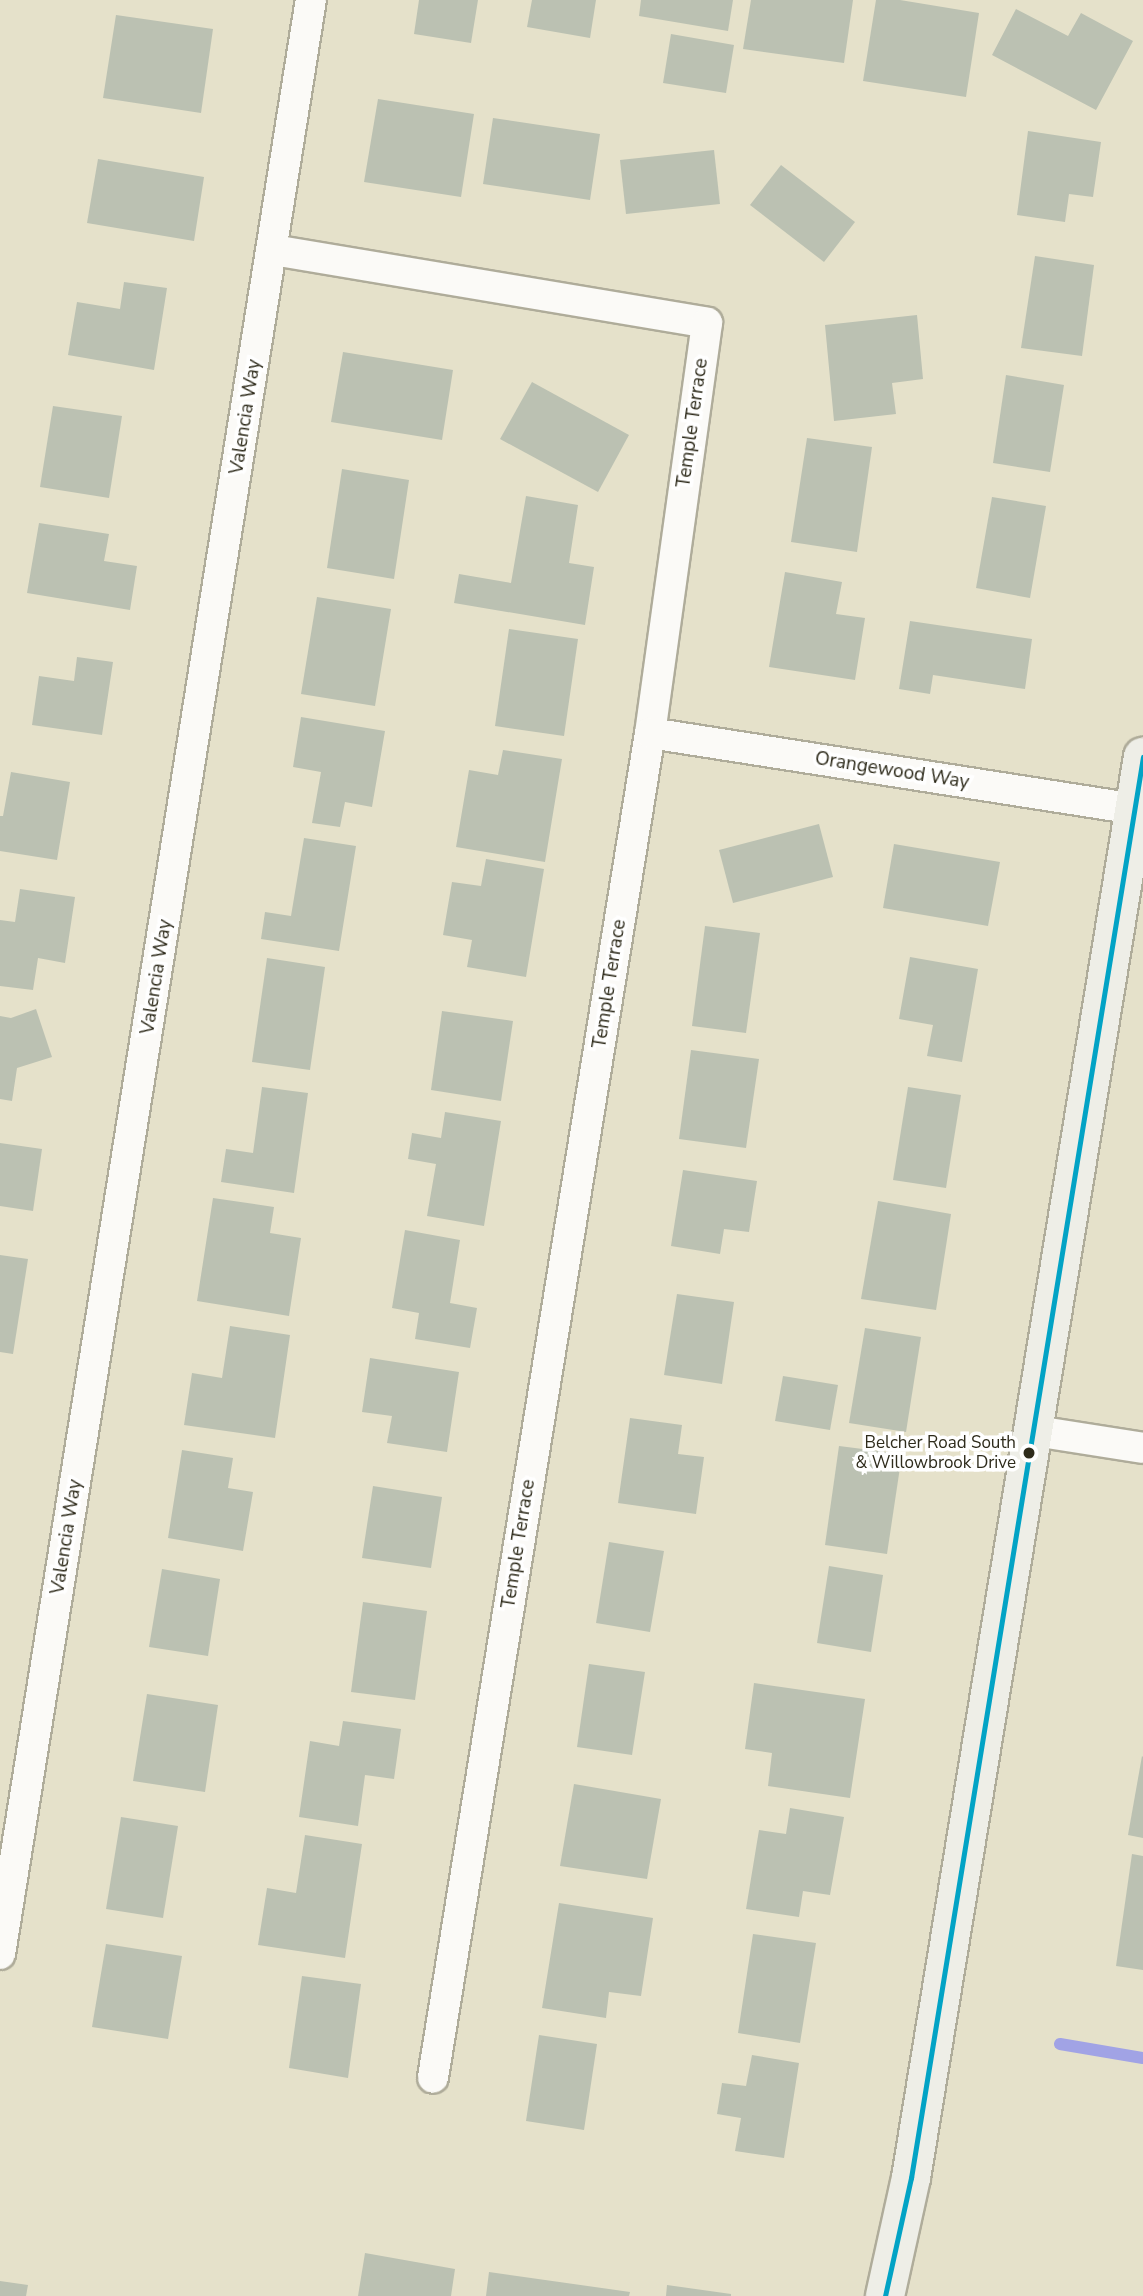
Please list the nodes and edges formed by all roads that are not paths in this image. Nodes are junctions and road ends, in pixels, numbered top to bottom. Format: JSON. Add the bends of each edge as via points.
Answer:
{"nodes":[{"id":1,"x":311,"y":0,"type":"edge"},
{"id":2,"x":273,"y":250,"type":"junction"},
{"id":3,"x":650,"y":733,"type":"junction"},
{"id":4,"x":1143,"y":757,"type":"edge"},
{"id":5,"x":1134,"y":809,"type":"junction"},
{"id":6,"x":1035,"y":1431,"type":"junction"},
{"id":7,"x":1143,"y":1448,"type":"edge"},
{"id":8,"x":0,"y":1954,"type":"edge"},
{"id":9,"x":433,"y":2078,"type":"dead end"},
{"id":10,"x":911,"y":2178,"type":"junction"},
{"id":11,"x":885,"y":2296,"type":"edge"},
{"id":12,"x":905,"y":2296,"type":"edge"}],
"edges":[{"from":1,"to":2,"type":"street","name":"Valencia Way"},
{"from":2,"to":3,"type":"street","name":"Temple Terrace","via":[[707,323]]},
{"from":2,"to":8,"type":"street","name":"Valencia Way"},
{"from":3,"to":5,"type":"street","name":"Orangewood Way"},
{"from":3,"to":9,"type":"street","name":"Temple Terrace"},
{"from":4,"to":5,"type":"main road"},
{"from":5,"to":6,"type":"main road"},
{"from":6,"to":7,"type":"street"},
{"from":6,"to":10,"type":"main road"},
{"from":10,"to":11,"type":"main road"},
{"from":10,"to":12,"type":"main road"}]}
